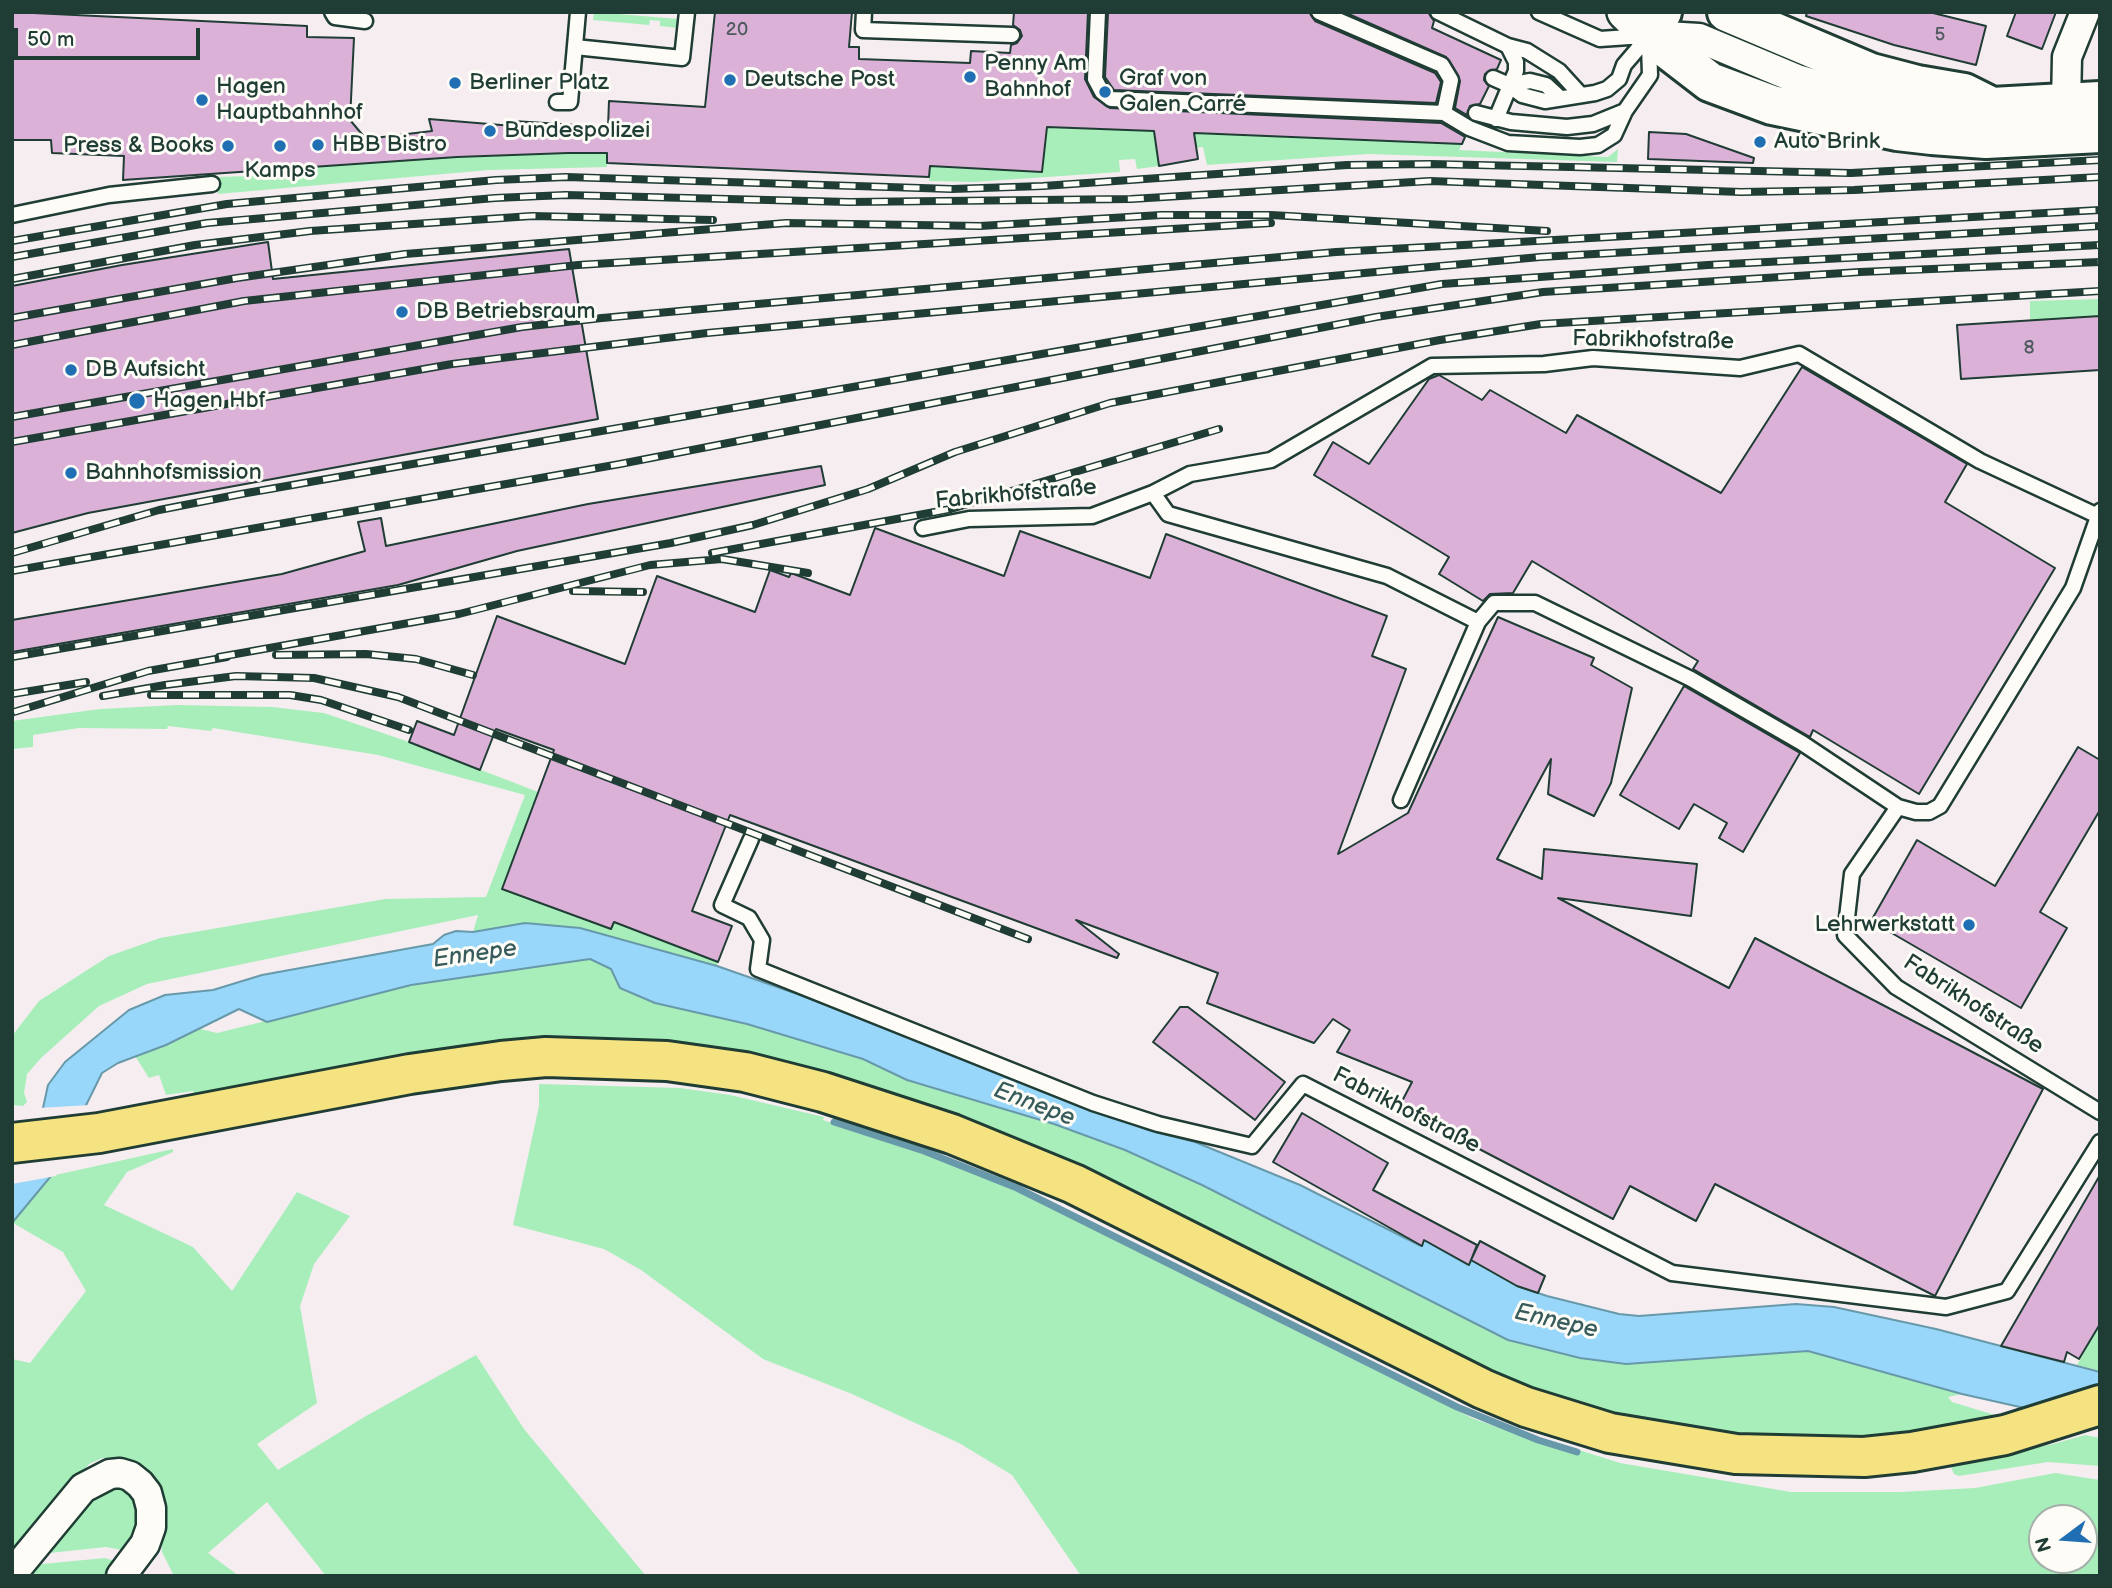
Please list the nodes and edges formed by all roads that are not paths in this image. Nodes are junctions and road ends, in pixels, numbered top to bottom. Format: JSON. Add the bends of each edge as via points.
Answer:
{"nodes":[{"id":1,"x":332,"y":12,"type":"edge"},
{"id":2,"x":578,"y":12,"type":"edge"},
{"id":3,"x":687,"y":12,"type":"edge"},
{"id":4,"x":864,"y":12,"type":"edge"},
{"id":5,"x":1098,"y":12,"type":"edge"},
{"id":6,"x":1319,"y":12,"type":"edge"},
{"id":7,"x":1438,"y":12,"type":"edge"},
{"id":8,"x":1539,"y":12,"type":"edge"},
{"id":9,"x":1727,"y":12,"type":"edge"},
{"id":10,"x":2085,"y":12,"type":"edge"},
{"id":11,"x":1645,"y":20,"type":"edge"},
{"id":12,"x":365,"y":21,"type":"dead end"},
{"id":13,"x":1012,"y":35,"type":"dead end"},
{"id":14,"x":575,"y":47,"type":"junction"},
{"id":15,"x":1508,"y":47,"type":"junction"},
{"id":16,"x":1493,"y":78,"type":"dead end"},
{"id":17,"x":1509,"y":85,"type":"junction"},
{"id":18,"x":1580,"y":94,"type":"junction"},
{"id":19,"x":557,"y":102,"type":"dead end"},
{"id":20,"x":2083,"y":103,"type":"edge"},
{"id":21,"x":1992,"y":107,"type":"junction"},
{"id":22,"x":1625,"y":111,"type":"junction"},
{"id":23,"x":1444,"y":113,"type":"junction"},
{"id":24,"x":1476,"y":113,"type":"dead end"},
{"id":25,"x":1496,"y":119,"type":"junction"},
{"id":26,"x":2100,"y":133,"type":"edge"},
{"id":27,"x":212,"y":184,"type":"dead end"},
{"id":28,"x":12,"y":215,"type":"edge"},
{"id":29,"x":1153,"y":493,"type":"junction"},
{"id":30,"x":2099,"y":514,"type":"edge"},
{"id":31,"x":923,"y":527,"type":"dead end"},
{"id":32,"x":1478,"y":622,"type":"junction"},
{"id":33,"x":1401,"y":800,"type":"dead end"},
{"id":34,"x":1899,"y":807,"type":"junction"},
{"id":35,"x":751,"y":839,"type":"dead end"},
{"id":36,"x":2100,"y":1112,"type":"edge"},
{"id":37,"x":2100,"y":1142,"type":"edge"},
{"id":38,"x":12,"y":1143,"type":"edge"},
{"id":39,"x":2100,"y":1405,"type":"edge"},
{"id":40,"x":12,"y":1574,"type":"edge"},
{"id":41,"x":121,"y":1576,"type":"edge"}],
"edges":[{"from":1,"to":12,"type":"lane","via":[[335,17]]},
{"from":2,"to":14,"type":"lane"},
{"from":3,"to":14,"type":"lane","via":[[682,58]]},
{"from":4,"to":13,"type":"lane","via":[[863,30]]},
{"from":5,"to":23,"type":"lane","via":[[1095,79],[1111,99]]},
{"from":6,"to":23,"type":"lane","via":[[1442,65],[1451,80]]},
{"from":7,"to":15,"type":"lane"},
{"from":8,"to":11,"type":"lane","via":[[1600,39]]},
{"from":9,"to":21,"type":"main road","via":[[1871,73],[1964,93]]},
{"from":10,"to":20,"type":"street","via":[[2067,57]]},
{"from":11,"to":18,"type":"lane","via":[[1619,79],[1607,89]]},
{"from":11,"to":21,"type":"street","via":[[1797,79],[1914,112],[1968,118]]},
{"from":11,"to":22,"type":"lane","via":[[1650,75]]},
{"from":11,"to":26,"type":"main road","via":[[1710,82],[1818,116],[1897,131],[1986,139]]},
{"from":14,"to":19,"type":"lane","via":[[570,102]]},
{"from":15,"to":17,"type":"lane","via":[[1516,62]]},
{"from":15,"to":18,"type":"lane","via":[[1527,51],[1559,71]]},
{"from":16,"to":17,"type":"lane"},
{"from":17,"to":18,"type":"lane","via":[[1521,95],[1545,101]]},
{"from":17,"to":25,"type":"lane"},
{"from":20,"to":21,"type":"main road"},
{"from":22,"to":23,"type":"lane","via":[[1614,135],[1598,145],[1508,143]]},
{"from":22,"to":25,"type":"lane","via":[[1593,124],[1567,127]]},
{"from":24,"to":25,"type":"lane"},
{"from":27,"to":28,"type":"lane","via":[[109,195]]},
{"from":29,"to":30,"type":"lane","name":"Fabrikhofstraße","via":[[1190,474],[1271,460],[1432,366],[1544,364],[1593,358],[1740,368],[1800,354],[1980,461]]},
{"from":29,"to":31,"type":"lane","name":"Fabrikhofstraße","via":[[1093,516],[969,519]]},
{"from":29,"to":32,"type":"lane","via":[[1168,514],[1387,576]]},
{"from":30,"to":34,"type":"lane","name":"Fabrikhofstraße","via":[[2073,588],[1940,806],[1929,812]]},
{"from":32,"to":33,"type":"lane"},
{"from":32,"to":34,"type":"lane","name":"Fabrikhofstraße","via":[[1494,603],[1535,603],[1691,679],[1802,743]]},
{"from":34,"to":36,"type":"lane","name":"Fabrikhofstraße","via":[[1852,874],[1845,935],[1896,987]]},
{"from":35,"to":37,"type":"lane","name":"Fabrikhofstraße","via":[[722,905],[749,918],[762,940],[758,969],[1093,1103],[1252,1146],[1303,1084],[1672,1273],[1946,1307],[2007,1291]]},
{"from":38,"to":39,"type":"main road","via":[[99,1133],[501,1060],[667,1061],[746,1072],[952,1134],[1074,1184],[1482,1389],[1574,1423],[1649,1441],[1736,1454],[1864,1457],[2005,1435]]},
{"from":40,"to":41,"type":"street","via":[[83,1488],[120,1473],[140,1484],[151,1508],[145,1544]]}]}
